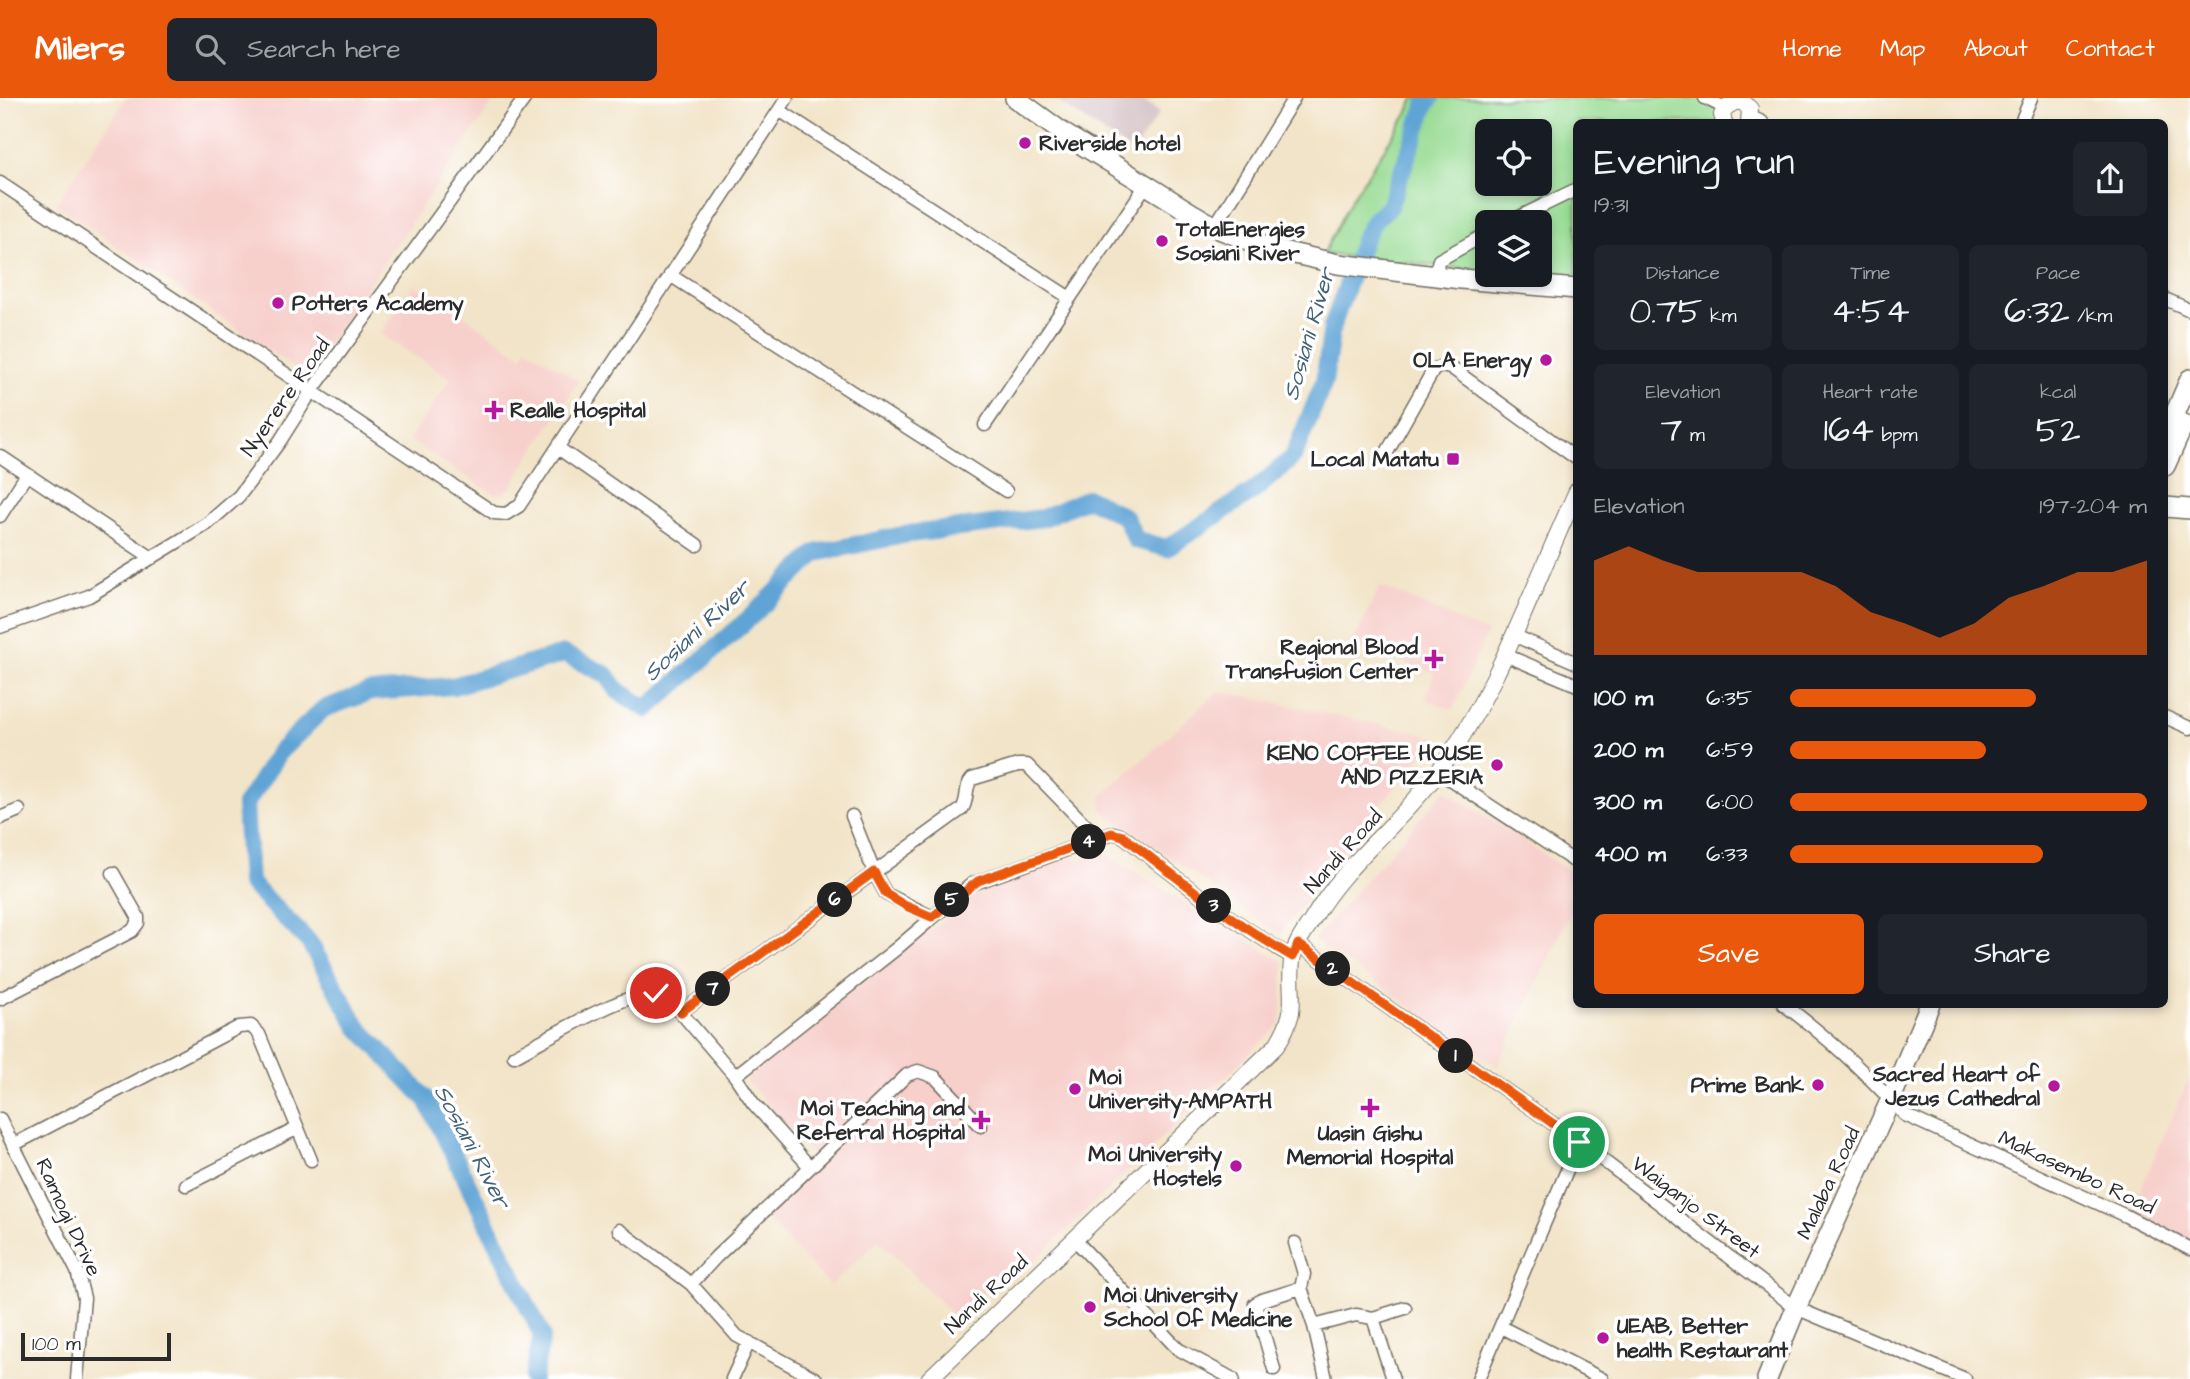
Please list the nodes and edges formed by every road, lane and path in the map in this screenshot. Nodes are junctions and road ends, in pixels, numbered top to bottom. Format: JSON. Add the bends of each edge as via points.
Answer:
{"nodes":[{"id":1,"x":525,"y":98,"type":"edge"},
{"id":2,"x":787,"y":98,"type":"edge"},
{"id":3,"x":1294,"y":98,"type":"edge"},
{"id":4,"x":1705,"y":98,"type":"edge"},
{"id":5,"x":2031,"y":98,"type":"edge"},
{"id":6,"x":1741,"y":100,"type":"edge"},
{"id":7,"x":1028,"y":102,"type":"edge"},
{"id":8,"x":779,"y":110,"type":"junction"},
{"id":9,"x":1721,"y":118,"type":"edge"},
{"id":10,"x":1753,"y":119,"type":"edge"},
{"id":11,"x":2022,"y":119,"type":"edge"},
{"id":12,"x":0,"y":183,"type":"edge"},
{"id":13,"x":1146,"y":185,"type":"junction"},
{"id":14,"x":1573,"y":191,"type":"edge"},
{"id":15,"x":1534,"y":210,"type":"edge"},
{"id":16,"x":1218,"y":221,"type":"junction"},
{"id":17,"x":1475,"y":240,"type":"edge"},
{"id":18,"x":1338,"y":261,"type":"junction"},
{"id":19,"x":1371,"y":264,"type":"junction"},
{"id":20,"x":1437,"y":267,"type":"junction"},
{"id":21,"x":1475,"y":271,"type":"edge"},
{"id":22,"x":670,"y":275,"type":"junction"},
{"id":23,"x":1552,"y":278,"type":"edge"},
{"id":24,"x":1573,"y":280,"type":"edge"},
{"id":25,"x":1573,"y":289,"type":"edge"},
{"id":26,"x":1070,"y":298,"type":"junction"},
{"id":27,"x":2168,"y":300,"type":"edge"},
{"id":28,"x":2190,"y":310,"type":"edge"},
{"id":29,"x":2190,"y":379,"type":"edge"},
{"id":30,"x":311,"y":392,"type":"junction"},
{"id":31,"x":2190,"y":410,"type":"edge"},
{"id":32,"x":985,"y":425,"type":"dead end"},
{"id":33,"x":2168,"y":430,"type":"edge"},
{"id":34,"x":558,"y":448,"type":"junction"},
{"id":35,"x":1386,"y":454,"type":"dead end"},
{"id":36,"x":0,"y":456,"type":"edge"},
{"id":37,"x":1573,"y":456,"type":"edge"},
{"id":38,"x":2168,"y":459,"type":"edge"},
{"id":39,"x":27,"y":474,"type":"junction"},
{"id":40,"x":1006,"y":491,"type":"dead end"},
{"id":41,"x":1573,"y":500,"type":"edge"},
{"id":42,"x":0,"y":516,"type":"edge"},
{"id":43,"x":697,"y":545,"type":"dead end"},
{"id":44,"x":152,"y":558,"type":"junction"},
{"id":45,"x":0,"y":627,"type":"edge"},
{"id":46,"x":1513,"y":635,"type":"junction"},
{"id":47,"x":1505,"y":655,"type":"junction"},
{"id":48,"x":1573,"y":661,"type":"edge"},
{"id":49,"x":1573,"y":683,"type":"edge"},
{"id":50,"x":2168,"y":718,"type":"edge"},
{"id":51,"x":2190,"y":728,"type":"edge"},
{"id":52,"x":1439,"y":772,"type":"junction"},
{"id":53,"x":19,"y":810,"type":"dead end"},
{"id":54,"x":852,"y":816,"type":"dead end"},
{"id":55,"x":0,"y":818,"type":"edge"},
{"id":56,"x":1098,"y":838,"type":"junction"},
{"id":57,"x":1573,"y":860,"type":"edge"},
{"id":58,"x":874,"y":872,"type":"junction"},
{"id":59,"x":113,"y":873,"type":"dead end"},
{"id":60,"x":932,"y":917,"type":"junction"},
{"id":61,"x":1295,"y":951,"type":"junction"},
{"id":62,"x":0,"y":999,"type":"edge"},
{"id":63,"x":1788,"y":1008,"type":"edge"},
{"id":64,"x":1928,"y":1008,"type":"edge"},
{"id":65,"x":681,"y":1012,"type":"junction"},
{"id":66,"x":514,"y":1056,"type":"dead end"},
{"id":67,"x":734,"y":1076,"type":"junction"},
{"id":68,"x":1892,"y":1099,"type":"junction"},
{"id":69,"x":0,"y":1119,"type":"edge"},
{"id":70,"x":981,"y":1126,"type":"dead end"},
{"id":71,"x":298,"y":1128,"type":"junction"},
{"id":72,"x":1579,"y":1142,"type":"junction"},
{"id":73,"x":13,"y":1144,"type":"junction"},
{"id":74,"x":311,"y":1160,"type":"dead end"},
{"id":75,"x":810,"y":1167,"type":"junction"},
{"id":76,"x":186,"y":1185,"type":"dead end"},
{"id":77,"x":619,"y":1230,"type":"dead end"},
{"id":78,"x":1074,"y":1240,"type":"junction"},
{"id":79,"x":1295,"y":1243,"type":"dead end"},
{"id":80,"x":2190,"y":1249,"type":"edge"},
{"id":81,"x":691,"y":1284,"type":"junction"},
{"id":82,"x":1301,"y":1289,"type":"junction"},
{"id":83,"x":1405,"y":1308,"type":"dead end"},
{"id":84,"x":1796,"y":1308,"type":"junction"},
{"id":85,"x":1373,"y":1318,"type":"junction"},
{"id":86,"x":1314,"y":1326,"type":"junction"},
{"id":87,"x":1501,"y":1326,"type":"junction"},
{"id":88,"x":749,"y":1342,"type":"junction"},
{"id":89,"x":1274,"y":1369,"type":"dead end"},
{"id":90,"x":78,"y":1379,"type":"edge"},
{"id":91,"x":732,"y":1379,"type":"edge"},
{"id":92,"x":816,"y":1379,"type":"edge"},
{"id":93,"x":929,"y":1379,"type":"edge"},
{"id":94,"x":1233,"y":1379,"type":"edge"},
{"id":95,"x":1326,"y":1379,"type":"edge"},
{"id":96,"x":1393,"y":1379,"type":"edge"},
{"id":97,"x":1478,"y":1379,"type":"edge"},
{"id":98,"x":1602,"y":1379,"type":"edge"},
{"id":99,"x":1767,"y":1379,"type":"edge"},
{"id":100,"x":1965,"y":1379,"type":"edge"}],
"edges":[{"from":1,"to":30,"type":"street","name":"Nyerere Road"},
{"from":2,"to":8,"type":"street"},
{"from":3,"to":16,"type":"street"},
{"from":4,"to":9,"type":"street"},
{"from":5,"to":11,"type":"street"},
{"from":6,"to":9,"type":"street","via":[[1731,102]]},
{"from":6,"to":10,"type":"street"},
{"from":7,"to":13,"type":"main road"},
{"from":7,"to":16,"type":"main road"},
{"from":8,"to":22,"type":"street"},
{"from":8,"to":26,"type":"street"},
{"from":12,"to":30,"type":"street"},
{"from":13,"to":18,"type":"main road","via":[[1227,232],[1286,253]]},
{"from":13,"to":26,"type":"street"},
{"from":14,"to":15,"type":"street"},
{"from":16,"to":18,"type":"main road","via":[[1279,246]]},
{"from":17,"to":20,"type":"street","via":[[1439,260]]},
{"from":18,"to":19,"type":"main road"},
{"from":19,"to":20,"type":"main road"},
{"from":19,"to":25,"type":"main road","via":[[1461,279]]},
{"from":20,"to":21,"type":"main road"},
{"from":22,"to":34,"type":"street"},
{"from":22,"to":40,"type":"street"},
{"from":23,"to":24,"type":"main road"},
{"from":26,"to":32,"type":"street"},
{"from":27,"to":28,"type":"street"},
{"from":29,"to":33,"type":"main road"},
{"from":30,"to":34,"type":"street","via":[[494,513],[506,514],[519,506]]},
{"from":30,"to":44,"type":"street","name":"Nyerere Road","via":[[239,496]]},
{"from":31,"to":38,"type":"main road"},
{"from":34,"to":43,"type":"street"},
{"from":35,"to":37,"type":"street","via":[[1434,369],[1443,366]]},
{"from":36,"to":39,"type":"street"},
{"from":39,"to":42,"type":"street"},
{"from":39,"to":44,"type":"street"},
{"from":41,"to":46,"type":"street","name":"Nandi Road"},
{"from":44,"to":45,"type":"street","name":"Nyerere Road","via":[[89,596]]},
{"from":46,"to":47,"type":"street","name":"Nandi Road"},
{"from":46,"to":48,"type":"street"},
{"from":47,"to":49,"type":"street"},
{"from":47,"to":52,"type":"street","name":"Nandi Road"},
{"from":50,"to":51,"type":"street"},
{"from":52,"to":57,"type":"street"},
{"from":52,"to":61,"type":"street","name":"Nandi Road","via":[[1354,863],[1322,904]]},
{"from":53,"to":55,"type":"street"},
{"from":54,"to":58,"type":"street"},
{"from":56,"to":58,"type":"street","via":[[1032,768],[1018,765],[972,779],[962,809]]},
{"from":56,"to":60,"type":"street","via":[[978,881]]},
{"from":56,"to":61,"type":"street","name":"Waiganjo Street","via":[[1112,833],[1123,836],[1263,940]]},
{"from":58,"to":60,"type":"street","via":[[886,894]]},
{"from":58,"to":65,"type":"street"},
{"from":59,"to":62,"type":"street","via":[[138,917],[132,931]]},
{"from":60,"to":67,"type":"street"},
{"from":61,"to":72,"type":"street","name":"Waiganjo Street"},
{"from":61,"to":78,"type":"street","name":"Nandi Road","via":[[1292,1015],[1276,1046]]},
{"from":63,"to":68,"type":"street","name":"Makasembo Road"},
{"from":64,"to":68,"type":"main road","name":"Malaba Road"},
{"from":65,"to":66,"type":"street","via":[[663,995],[642,994]]},
{"from":65,"to":67,"type":"street"},
{"from":67,"to":75,"type":"street"},
{"from":68,"to":80,"type":"street","name":"Makasembo Road","via":[[1905,1115]]},
{"from":68,"to":84,"type":"main road","name":"Malaba Road"},
{"from":69,"to":73,"type":"street","name":"Ramogi Drive"},
{"from":70,"to":75,"type":"street","via":[[935,1077],[918,1071],[907,1075]]},
{"from":71,"to":73,"type":"street","via":[[259,1034],[251,1026],[239,1027]]},
{"from":71,"to":74,"type":"street"},
{"from":71,"to":76,"type":"street"},
{"from":72,"to":84,"type":"street","name":"Waiganjo Street"},
{"from":72,"to":87,"type":"street"},
{"from":73,"to":90,"type":"street","name":"Ramogi Drive","via":[[82,1286]]},
{"from":75,"to":81,"type":"street"},
{"from":77,"to":81,"type":"street"},
{"from":78,"to":93,"type":"street","name":"Nandi Road"},
{"from":78,"to":94,"type":"street","via":[[1178,1349]]},
{"from":79,"to":82,"type":"street","via":[[1304,1274]]},
{"from":81,"to":88,"type":"street","via":[[731,1330]]},
{"from":82,"to":86,"type":"street"},
{"from":82,"to":89,"type":"street","via":[[1255,1304]]},
{"from":83,"to":85,"type":"street"},
{"from":84,"to":99,"type":"main road","name":"Malaba Road"},
{"from":84,"to":100,"type":"street","name":"Waiganjo Street"},
{"from":85,"to":86,"type":"street","via":[[1356,1314]]},
{"from":85,"to":96,"type":"street"},
{"from":86,"to":95,"type":"street"},
{"from":87,"to":97,"type":"street"},
{"from":87,"to":98,"type":"street"},
{"from":88,"to":91,"type":"street"},
{"from":88,"to":92,"type":"street"}]}
